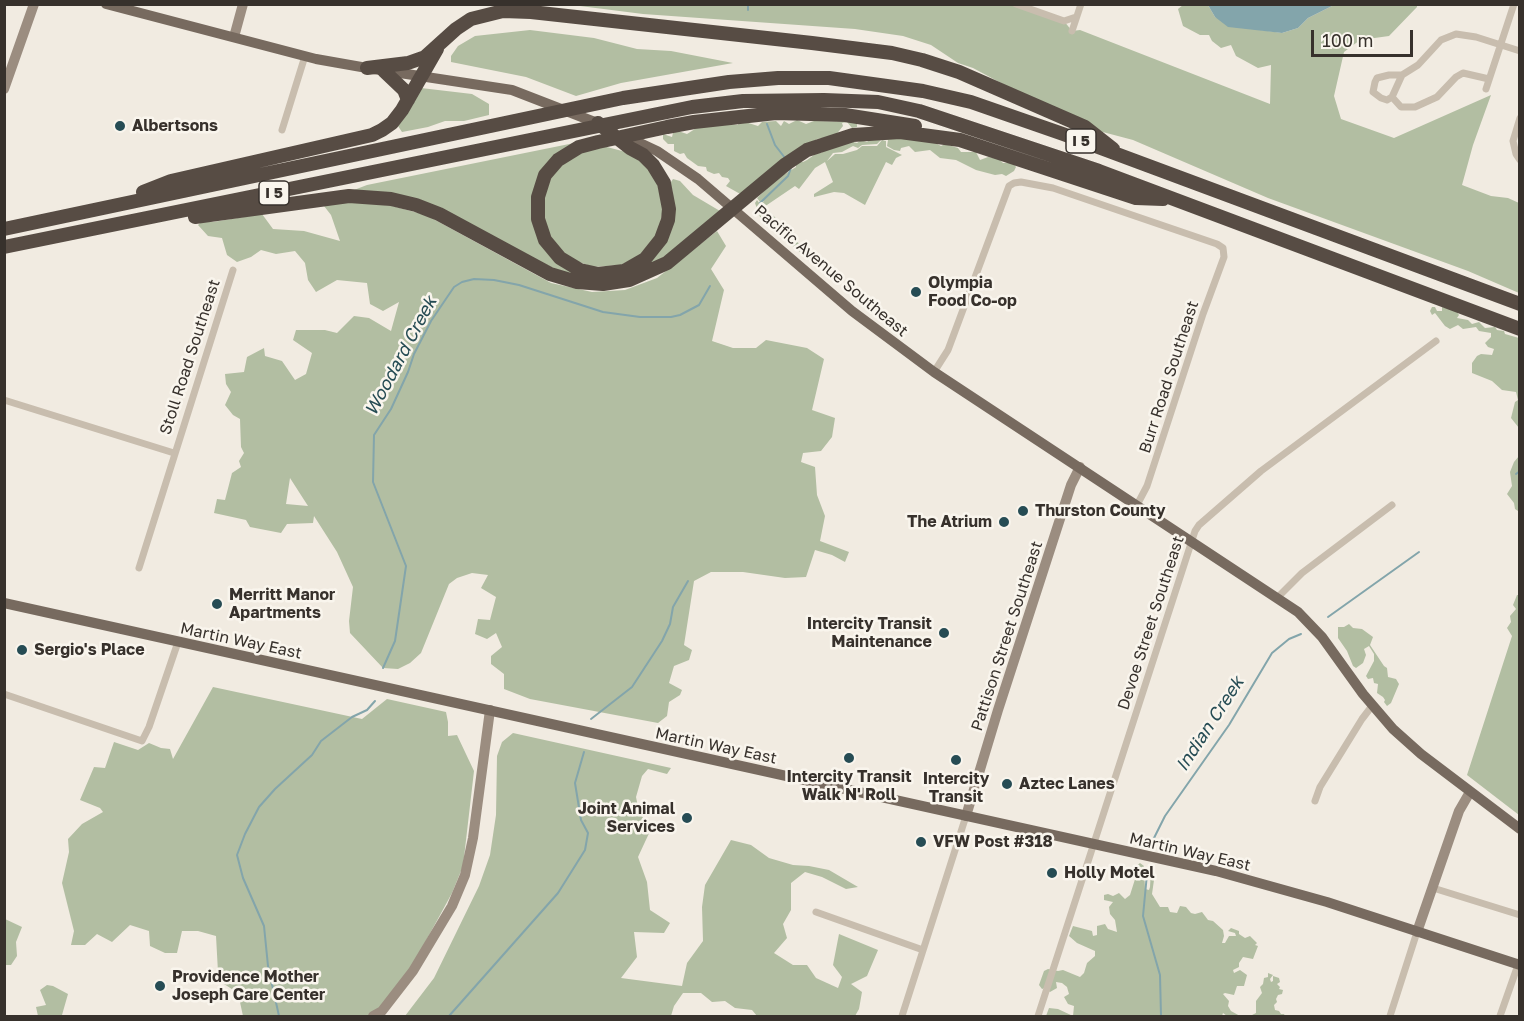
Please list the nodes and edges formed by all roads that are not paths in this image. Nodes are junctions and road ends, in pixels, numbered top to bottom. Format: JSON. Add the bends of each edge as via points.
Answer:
{"nodes":[{"id":1,"x":34,"y":4,"type":"edge"},
{"id":2,"x":106,"y":4,"type":"edge"},
{"id":3,"x":243,"y":4,"type":"edge"},
{"id":4,"x":1016,"y":4,"type":"edge"},
{"id":5,"x":1081,"y":4,"type":"edge"},
{"id":6,"x":1514,"y":4,"type":"edge"},
{"id":7,"x":1076,"y":17,"type":"junction"},
{"id":8,"x":1071,"y":31,"type":"dead end"},
{"id":9,"x":234,"y":37,"type":"junction"},
{"id":10,"x":441,"y":42,"type":"junction"},
{"id":11,"x":1500,"y":45,"type":"junction"},
{"id":12,"x":1520,"y":51,"type":"edge"},
{"id":13,"x":305,"y":56,"type":"junction"},
{"id":14,"x":367,"y":68,"type":"junction"},
{"id":15,"x":384,"y":71,"type":"junction"},
{"id":16,"x":1402,"y":75,"type":"junction"},
{"id":17,"x":422,"y":76,"type":"junction"},
{"id":18,"x":1489,"y":79,"type":"junction"},
{"id":19,"x":4,"y":88,"type":"edge"},
{"id":20,"x":1486,"y":89,"type":"dead end"},
{"id":21,"x":1392,"y":98,"type":"junction"},
{"id":22,"x":408,"y":100,"type":"junction"},
{"id":23,"x":1520,"y":118,"type":"edge"},
{"id":24,"x":596,"y":122,"type":"junction"},
{"id":25,"x":282,"y":130,"type":"dead end"},
{"id":26,"x":960,"y":140,"type":"junction"},
{"id":27,"x":1127,"y":159,"type":"junction"},
{"id":28,"x":1520,"y":160,"type":"edge"},
{"id":29,"x":1174,"y":199,"type":"junction"},
{"id":30,"x":103,"y":208,"type":"junction"},
{"id":31,"x":732,"y":208,"type":"junction"},
{"id":32,"x":130,"y":223,"type":"junction"},
{"id":33,"x":4,"y":229,"type":"edge"},
{"id":34,"x":4,"y":247,"type":"edge"},
{"id":35,"x":232,"y":270,"type":"dead end"},
{"id":36,"x":1520,"y":304,"type":"edge"},
{"id":37,"x":1520,"y":329,"type":"edge"},
{"id":38,"x":1436,"y":341,"type":"dead end"},
{"id":39,"x":934,"y":372,"type":"junction"},
{"id":40,"x":4,"y":400,"type":"edge"},
{"id":41,"x":174,"y":453,"type":"junction"},
{"id":42,"x":1080,"y":468,"type":"junction"},
{"id":43,"x":1137,"y":505,"type":"junction"},
{"id":44,"x":1392,"y":505,"type":"dead end"},
{"id":45,"x":1192,"y":541,"type":"junction"},
{"id":46,"x":139,"y":568,"type":"dead end"},
{"id":47,"x":1278,"y":597,"type":"junction"},
{"id":48,"x":4,"y":603,"type":"edge"},
{"id":49,"x":178,"y":642,"type":"junction"},
{"id":50,"x":4,"y":694,"type":"edge"},
{"id":51,"x":1372,"y":706,"type":"junction"},
{"id":52,"x":490,"y":710,"type":"junction"},
{"id":53,"x":1470,"y":792,"type":"junction"},
{"id":54,"x":1315,"y":801,"type":"dead end"},
{"id":55,"x":966,"y":816,"type":"junction"},
{"id":56,"x":1520,"y":829,"type":"edge"},
{"id":57,"x":1093,"y":844,"type":"junction"},
{"id":58,"x":1433,"y":888,"type":"junction"},
{"id":59,"x":816,"y":912,"type":"dead end"},
{"id":60,"x":1520,"y":915,"type":"edge"},
{"id":61,"x":1417,"y":932,"type":"junction"},
{"id":62,"x":923,"y":950,"type":"junction"},
{"id":63,"x":1519,"y":963,"type":"edge"},
{"id":64,"x":373,"y":1017,"type":"edge"},
{"id":65,"x":902,"y":1017,"type":"edge"},
{"id":66,"x":1038,"y":1017,"type":"edge"},
{"id":67,"x":1390,"y":1017,"type":"edge"},
{"id":68,"x":1500,"y":1017,"type":"edge"}],
"edges":[{"from":1,"to":19,"type":"street"},
{"from":2,"to":9,"type":"main road","name":"Pacific Avenue Southeast"},
{"from":3,"to":9,"type":"street"},
{"from":4,"to":7,"type":"street","via":[[1064,21]]},
{"from":5,"to":7,"type":"street"},
{"from":6,"to":11,"type":"street"},
{"from":7,"to":8,"type":"street"},
{"from":9,"to":13,"type":"main road","name":"Pacific Avenue Southeast"},
{"from":10,"to":14,"type":"highway","via":[[425,57],[408,63]]},
{"from":10,"to":17,"type":"highway"},
{"from":10,"to":27,"type":"highway","via":[[471,19],[504,11],[892,53],[959,72],[1084,127]]},
{"from":11,"to":12,"type":"street"},
{"from":11,"to":16,"type":"street","via":[[1461,34],[1449,36]]},
{"from":11,"to":18,"type":"street"},
{"from":13,"to":14,"type":"main road","name":"Pacific Avenue Southeast"},
{"from":13,"to":25,"type":"street"},
{"from":14,"to":15,"type":"main road","name":"Pacific Avenue Southeast"},
{"from":15,"to":17,"type":"main road","name":"Pacific Avenue Southeast"},
{"from":15,"to":22,"type":"highway","via":[[404,90]]},
{"from":16,"to":21,"type":"street"},
{"from":16,"to":21,"type":"street","via":[[1381,76],[1375,82],[1376,96]]},
{"from":17,"to":22,"type":"highway"},
{"from":17,"to":24,"type":"main road","name":"Pacific Avenue Southeast","via":[[512,90]]},
{"from":18,"to":20,"type":"street"},
{"from":18,"to":21,"type":"street","via":[[1463,73],[1437,97],[1415,108],[1401,107]]},
{"from":22,"to":30,"type":"highway","via":[[392,123],[372,135],[171,182]]},
{"from":23,"to":28,"type":"street","via":[[1513,141]]},
{"from":24,"to":26,"type":"highway","via":[[643,155],[653,165],[661,175],[669,209],[665,232],[639,264],[616,273],[598,274],[560,258],[545,240],[538,219],[539,190],[545,175],[572,150],[592,143],[667,127],[734,116],[811,113],[895,122]]},
{"from":24,"to":31,"type":"main road","name":"Pacific Avenue Southeast","via":[[670,160]]},
{"from":26,"to":29,"type":"highway","via":[[1136,198]]},
{"from":26,"to":31,"type":"highway","via":[[900,132],[837,139],[796,157]]},
{"from":27,"to":30,"type":"highway","number":"I 5","via":[[971,102],[876,83],[778,78],[623,98]]},
{"from":27,"to":36,"type":"highway","number":"I 5"},
{"from":29,"to":32,"type":"highway","number":"I 5","via":[[919,111],[878,102],[824,99],[743,101],[656,114]]},
{"from":29,"to":37,"type":"highway","number":"I 5"},
{"from":30,"to":33,"type":"highway","number":"I 5"},
{"from":31,"to":32,"type":"highway","via":[[667,263],[629,280],[603,284],[576,282],[550,274],[439,214],[381,197],[349,196]]},
{"from":31,"to":39,"type":"main road","name":"Pacific Avenue Southeast","via":[[852,311]]},
{"from":32,"to":34,"type":"highway","number":"I 5"},
{"from":35,"to":41,"type":"street","name":"Stoll Road Southeast"},
{"from":38,"to":45,"type":"street","name":"Devoe Street Southeast","via":[[1261,471],[1199,525]]},
{"from":39,"to":42,"type":"main road","name":"Pacific Avenue Southeast"},
{"from":39,"to":43,"type":"street","name":"Burr Road Southeast","via":[[951,342],[1009,186],[1021,182],[1053,188],[1217,244],[1223,248],[1224,257],[1147,486]]},
{"from":40,"to":41,"type":"street","name":"Stoll Road Southeast"},
{"from":41,"to":46,"type":"street","name":"Stoll Road Southeast"},
{"from":42,"to":43,"type":"main road","name":"Pacific Avenue Southeast"},
{"from":42,"to":55,"type":"street","name":"Pattison Street Southeast","via":[[1067,496]]},
{"from":43,"to":45,"type":"main road","name":"Pacific Avenue Southeast"},
{"from":44,"to":47,"type":"street","via":[[1306,570]]},
{"from":45,"to":47,"type":"main road","name":"Pacific Avenue Southeast"},
{"from":45,"to":57,"type":"street","name":"Devoe Street Southeast"},
{"from":47,"to":51,"type":"main road","name":"Pacific Avenue Southeast","via":[[1322,637]]},
{"from":48,"to":49,"type":"main road","name":"Martin Way East"},
{"from":49,"to":50,"type":"street","via":[[142,741]]},
{"from":49,"to":52,"type":"main road","name":"Martin Way East"},
{"from":51,"to":53,"type":"main road","name":"Pacific Avenue Southeast","via":[[1411,746]]},
{"from":51,"to":54,"type":"street"},
{"from":52,"to":55,"type":"main road","name":"Martin Way East"},
{"from":52,"to":64,"type":"street","via":[[465,875],[452,906],[413,971]]},
{"from":53,"to":56,"type":"main road","name":"Pacific Avenue Southeast"},
{"from":53,"to":58,"type":"street","via":[[1459,812]]},
{"from":55,"to":57,"type":"main road","name":"Martin Way East"},
{"from":55,"to":62,"type":"street"},
{"from":57,"to":61,"type":"main road","name":"Martin Way East","via":[[1216,871]]},
{"from":57,"to":66,"type":"street","name":"Devoe Street Southeast"},
{"from":58,"to":60,"type":"street"},
{"from":58,"to":61,"type":"street"},
{"from":59,"to":62,"type":"street"},
{"from":61,"to":63,"type":"main road","name":"Martin Way East"},
{"from":61,"to":67,"type":"street"},
{"from":62,"to":65,"type":"street"},
{"from":63,"to":68,"type":"street"}]}
